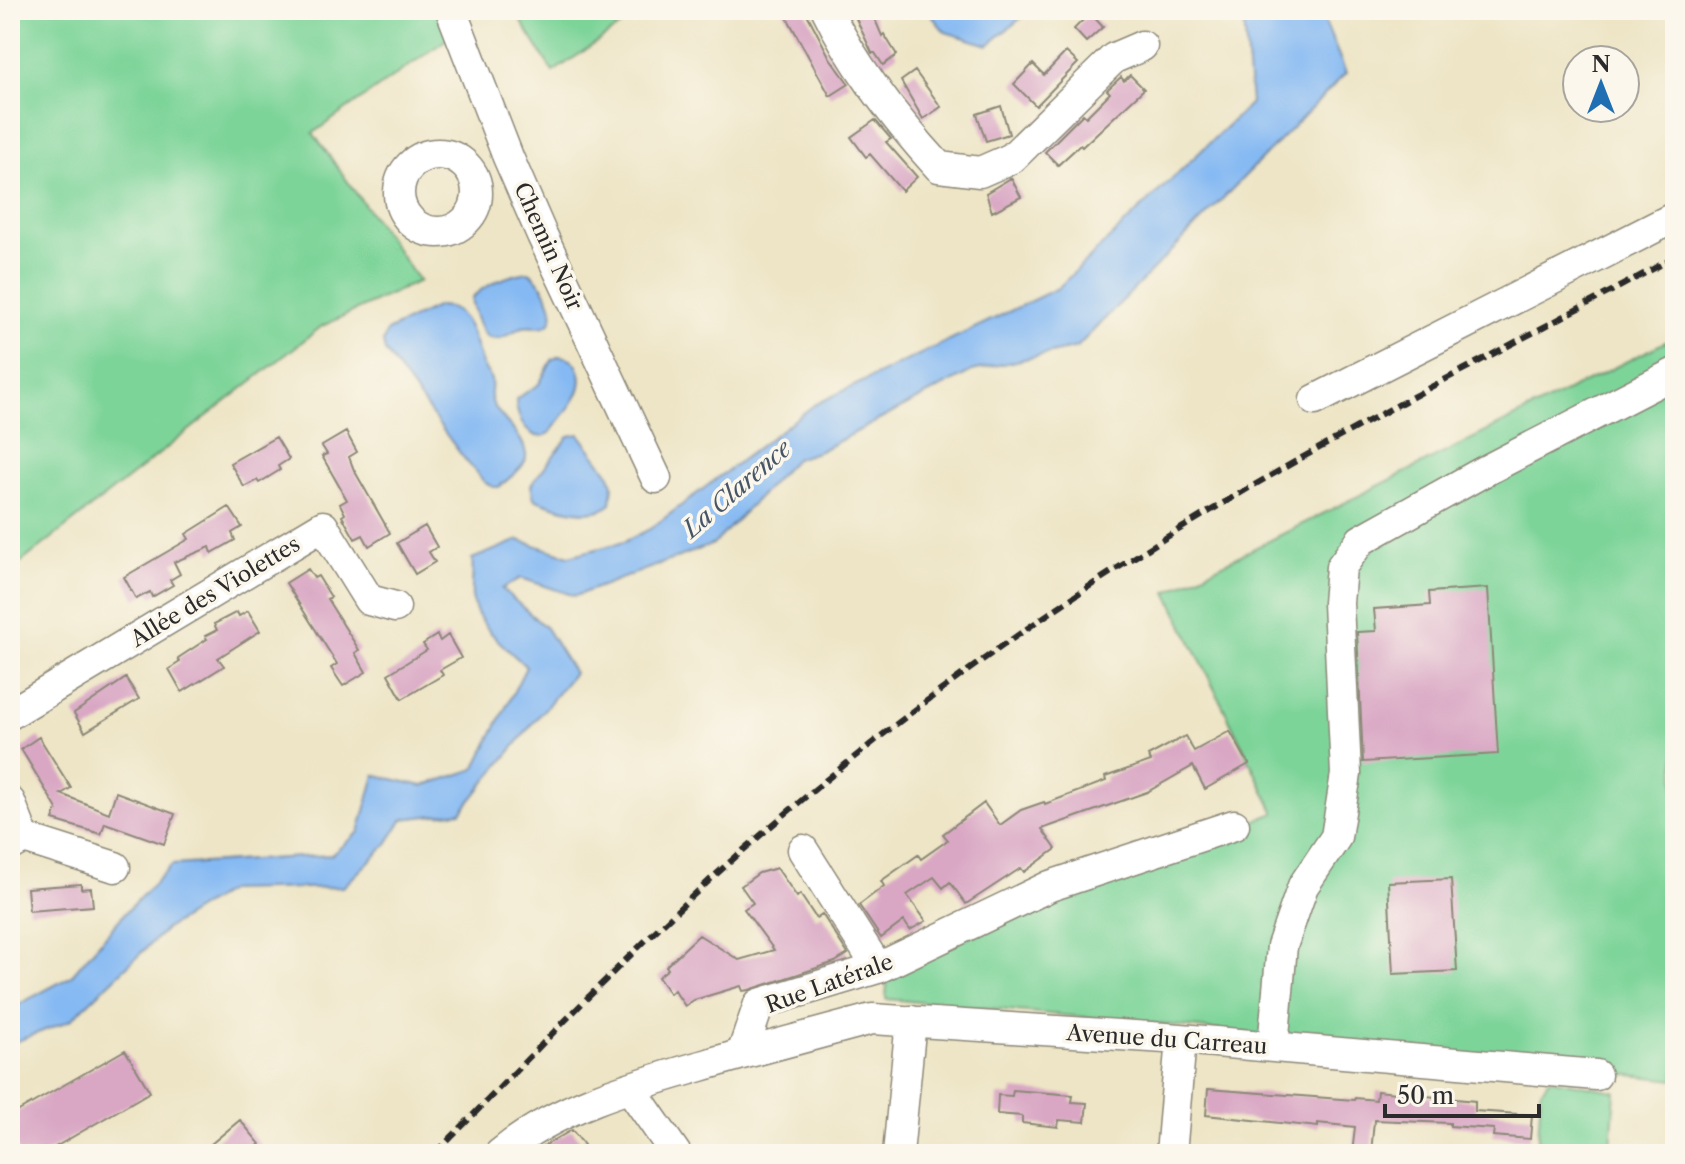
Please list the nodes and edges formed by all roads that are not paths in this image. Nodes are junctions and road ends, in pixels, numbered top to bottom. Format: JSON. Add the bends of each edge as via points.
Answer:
{"nodes":[{"id":1,"x":451,"y":10,"type":"edge"},
{"id":2,"x":827,"y":10,"type":"edge"},
{"id":3,"x":1142,"y":46,"type":"dead end"},
{"id":4,"x":508,"y":157,"type":"junction"},
{"id":5,"x":471,"y":172,"type":"dead end"},
{"id":6,"x":1675,"y":217,"type":"edge"},
{"id":7,"x":1675,"y":373,"type":"edge"},
{"id":8,"x":1315,"y":400,"type":"dead end"},
{"id":9,"x":656,"y":478,"type":"dead end"},
{"id":10,"x":395,"y":607,"type":"dead end"},
{"id":11,"x":10,"y":714,"type":"edge"},
{"id":12,"x":10,"y":802,"type":"edge"},
{"id":13,"x":1234,"y":825,"type":"dead end"},
{"id":14,"x":17,"y":842,"type":"edge"},
{"id":15,"x":803,"y":850,"type":"dead end"},
{"id":16,"x":115,"y":867,"type":"dead end"},
{"id":17,"x":878,"y":968,"type":"junction"},
{"id":18,"x":911,"y":1021,"type":"junction"},
{"id":19,"x":1181,"y":1039,"type":"junction"},
{"id":20,"x":1273,"y":1047,"type":"junction"},
{"id":21,"x":742,"y":1054,"type":"junction"},
{"id":22,"x":1596,"y":1075,"type":"dead end"},
{"id":23,"x":630,"y":1088,"type":"junction"},
{"id":24,"x":500,"y":1154,"type":"edge"},
{"id":25,"x":676,"y":1154,"type":"edge"},
{"id":26,"x":898,"y":1154,"type":"edge"},
{"id":27,"x":1171,"y":1154,"type":"edge"}],
"edges":[{"from":1,"to":4,"type":"street","name":"Chemin Noir"},
{"from":2,"to":3,"type":"street","via":[[842,42],[939,167],[980,172],[1012,158],[1114,58]]},
{"from":4,"to":5,"type":"street"},
{"from":4,"to":9,"type":"street","name":"Chemin Noir"},
{"from":6,"to":8,"type":"street"},
{"from":7,"to":20,"type":"street","via":[[1361,540],[1341,567],[1346,774],[1336,837],[1303,886],[1282,946]]},
{"from":10,"to":11,"type":"street","name":"Allée des Violettes","via":[[369,600],[323,526]]},
{"from":12,"to":14,"type":"street"},
{"from":13,"to":17,"type":"street","name":"Rue Latérale","via":[[1050,886]]},
{"from":14,"to":16,"type":"street"},
{"from":15,"to":17,"type":"street"},
{"from":17,"to":21,"type":"street","name":"Rue Latérale","via":[[759,1004]]},
{"from":18,"to":19,"type":"street","name":"Avenue du Carreau"},
{"from":18,"to":21,"type":"street","name":"Avenue du Carreau","via":[[872,1019]]},
{"from":18,"to":26,"type":"street"},
{"from":19,"to":20,"type":"street","name":"Avenue du Carreau"},
{"from":19,"to":27,"type":"street"},
{"from":20,"to":22,"type":"street","name":"Avenue du Carreau"},
{"from":21,"to":23,"type":"street"},
{"from":23,"to":24,"type":"street","via":[[541,1125]]},
{"from":23,"to":25,"type":"street"}]}
